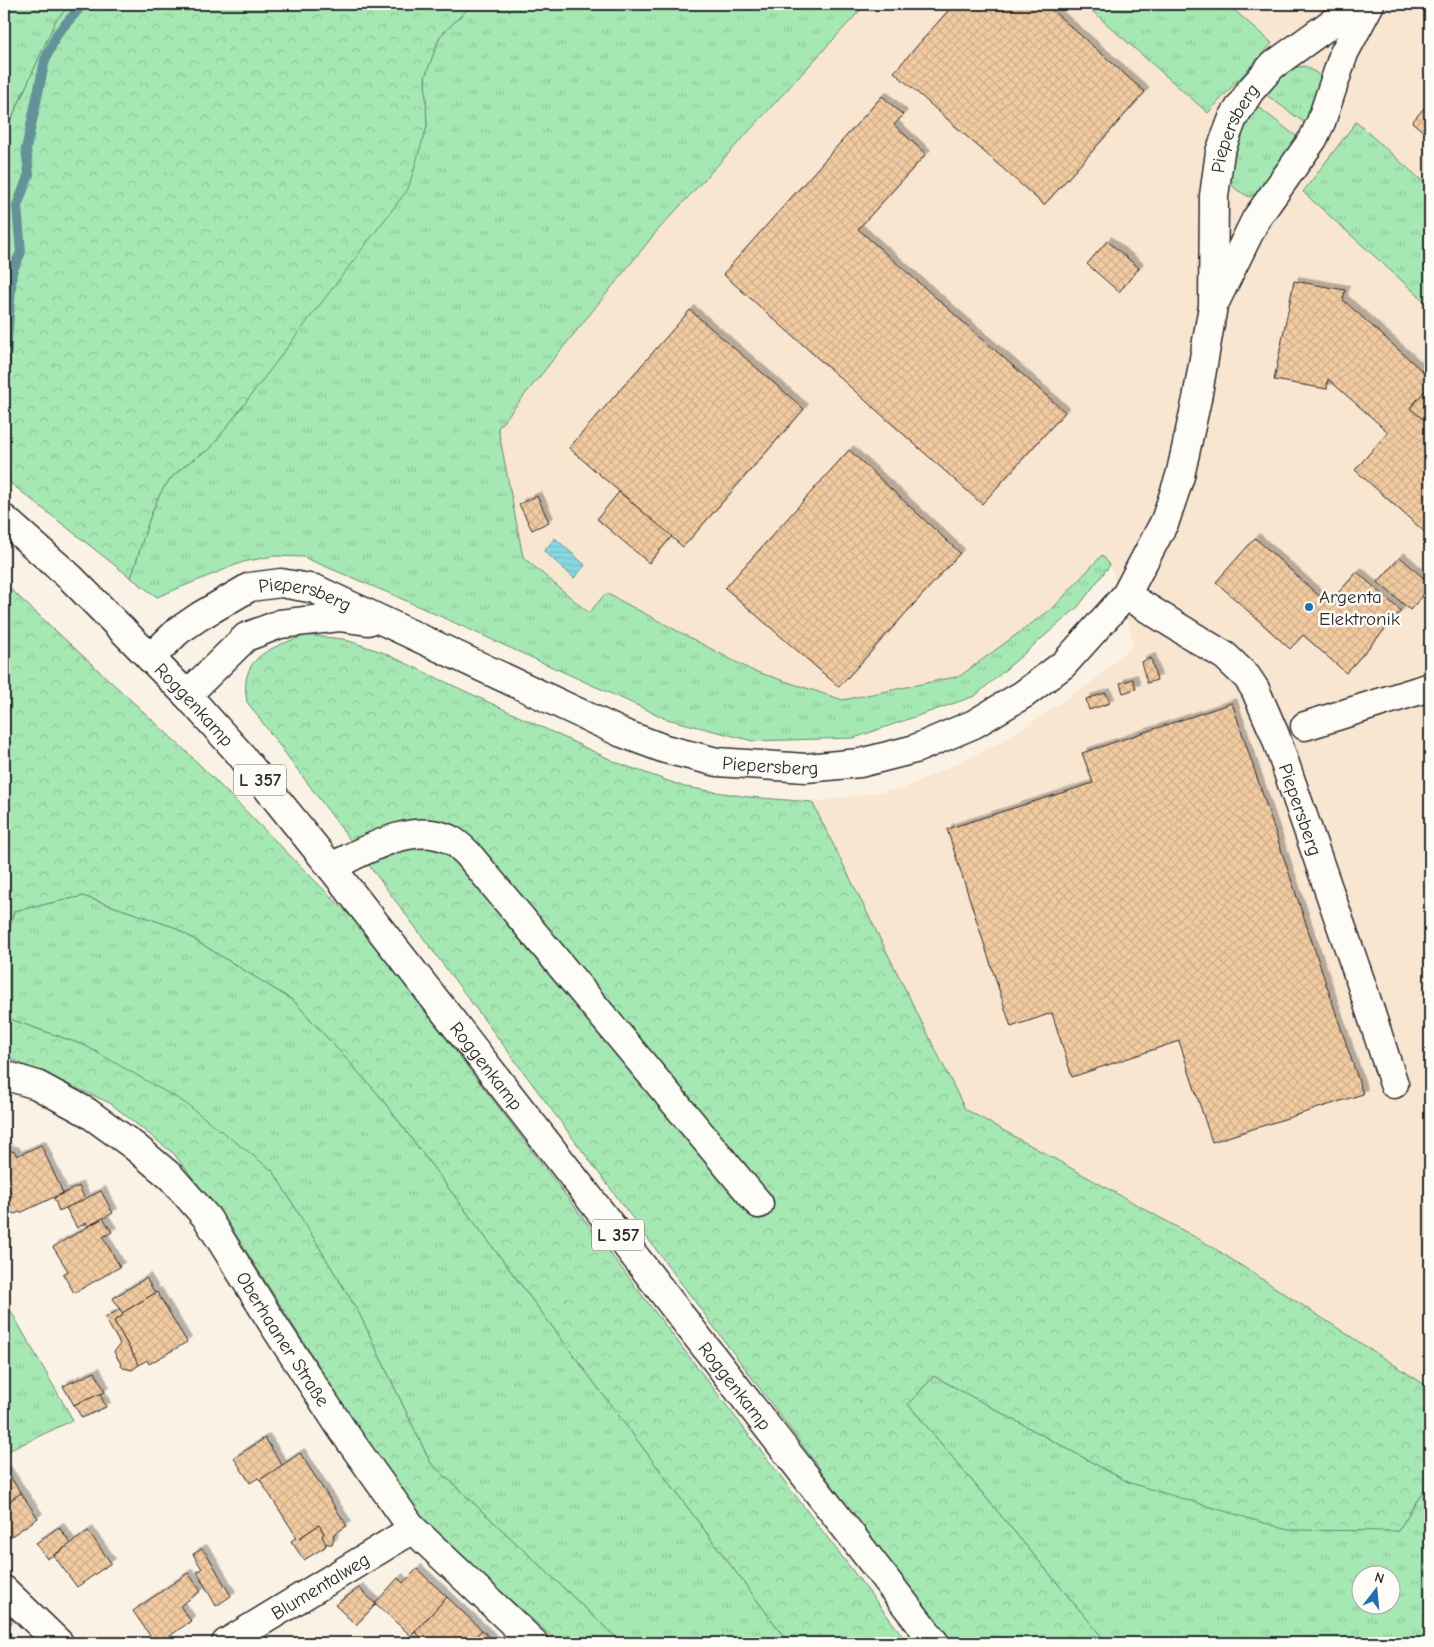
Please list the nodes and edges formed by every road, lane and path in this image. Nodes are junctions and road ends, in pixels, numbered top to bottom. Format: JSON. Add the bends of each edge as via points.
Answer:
{"nodes":[{"id":1,"x":1358,"y":4,"type":"edge"},
{"id":2,"x":1370,"y":4,"type":"edge"},
{"id":3,"x":1213,"y":306,"type":"junction"},
{"id":4,"x":4,"y":519,"type":"edge"},
{"id":5,"x":1126,"y":595,"type":"junction"},
{"id":6,"x":388,"y":623,"type":"junction"},
{"id":7,"x":150,"y":658,"type":"junction"},
{"id":8,"x":1430,"y":687,"type":"edge"},
{"id":9,"x":187,"y":695,"type":"junction"},
{"id":10,"x":1305,"y":726,"type":"dead end"},
{"id":11,"x":331,"y":867,"type":"junction"},
{"id":12,"x":4,"y":1075,"type":"edge"},
{"id":13,"x":1394,"y":1084,"type":"dead end"},
{"id":14,"x":760,"y":1204,"type":"dead end"},
{"id":15,"x":413,"y":1529,"type":"junction"},
{"id":16,"x":4,"y":1590,"type":"edge"},
{"id":17,"x":59,"y":1643,"type":"edge"},
{"id":18,"x":226,"y":1643,"type":"edge"},
{"id":19,"x":534,"y":1643,"type":"edge"},
{"id":20,"x":935,"y":1643,"type":"edge"}],
"edges":[{"from":1,"to":3,"type":"street","name":"Piepersberg","via":[[1272,66],[1250,91],[1233,118],[1220,152],[1214,196]]},
{"from":2,"to":3,"type":"street","name":"Piepersberg","via":[[1344,53],[1313,139],[1256,219]]},
{"from":3,"to":5,"type":"street","name":"Piepersberg","via":[[1180,476],[1165,521]]},
{"from":4,"to":7,"type":"street","name":"Roggenkamp","number":"L 357","via":[[71,578]]},
{"from":5,"to":6,"type":"street","name":"Piepersberg","via":[[1064,664],[1024,694],[974,724],[915,749],[860,763],[806,768],[717,762],[665,749],[622,733]]},
{"from":5,"to":13,"type":"street","name":"Piepersberg","via":[[1225,656],[1255,689],[1275,735]]},
{"from":6,"to":7,"type":"street","name":"Piepersberg","via":[[315,590],[281,583],[250,587],[178,631]]},
{"from":6,"to":9,"type":"street","name":"Piepersberg","via":[[339,617],[280,624],[246,637]]},
{"from":7,"to":9,"type":"street","name":"Roggenkamp","number":"L 357"},
{"from":8,"to":10,"type":"street"},
{"from":9,"to":11,"type":"street","name":"Roggenkamp","number":"L 357","via":[[240,754]]},
{"from":11,"to":14,"type":"street","via":[[408,834],[430,834],[459,845]]},
{"from":11,"to":20,"type":"street","name":"Roggenkamp","number":"L 357"},
{"from":12,"to":15,"type":"street","name":"Oberhaaner Straße","via":[[37,1085],[86,1112],[171,1177],[207,1218],[332,1415]]},
{"from":15,"to":18,"type":"street","name":"Blumentalweg"},
{"from":15,"to":19,"type":"street","name":"Oberhaaner Straße"},
{"from":16,"to":17,"type":"street"}]}
